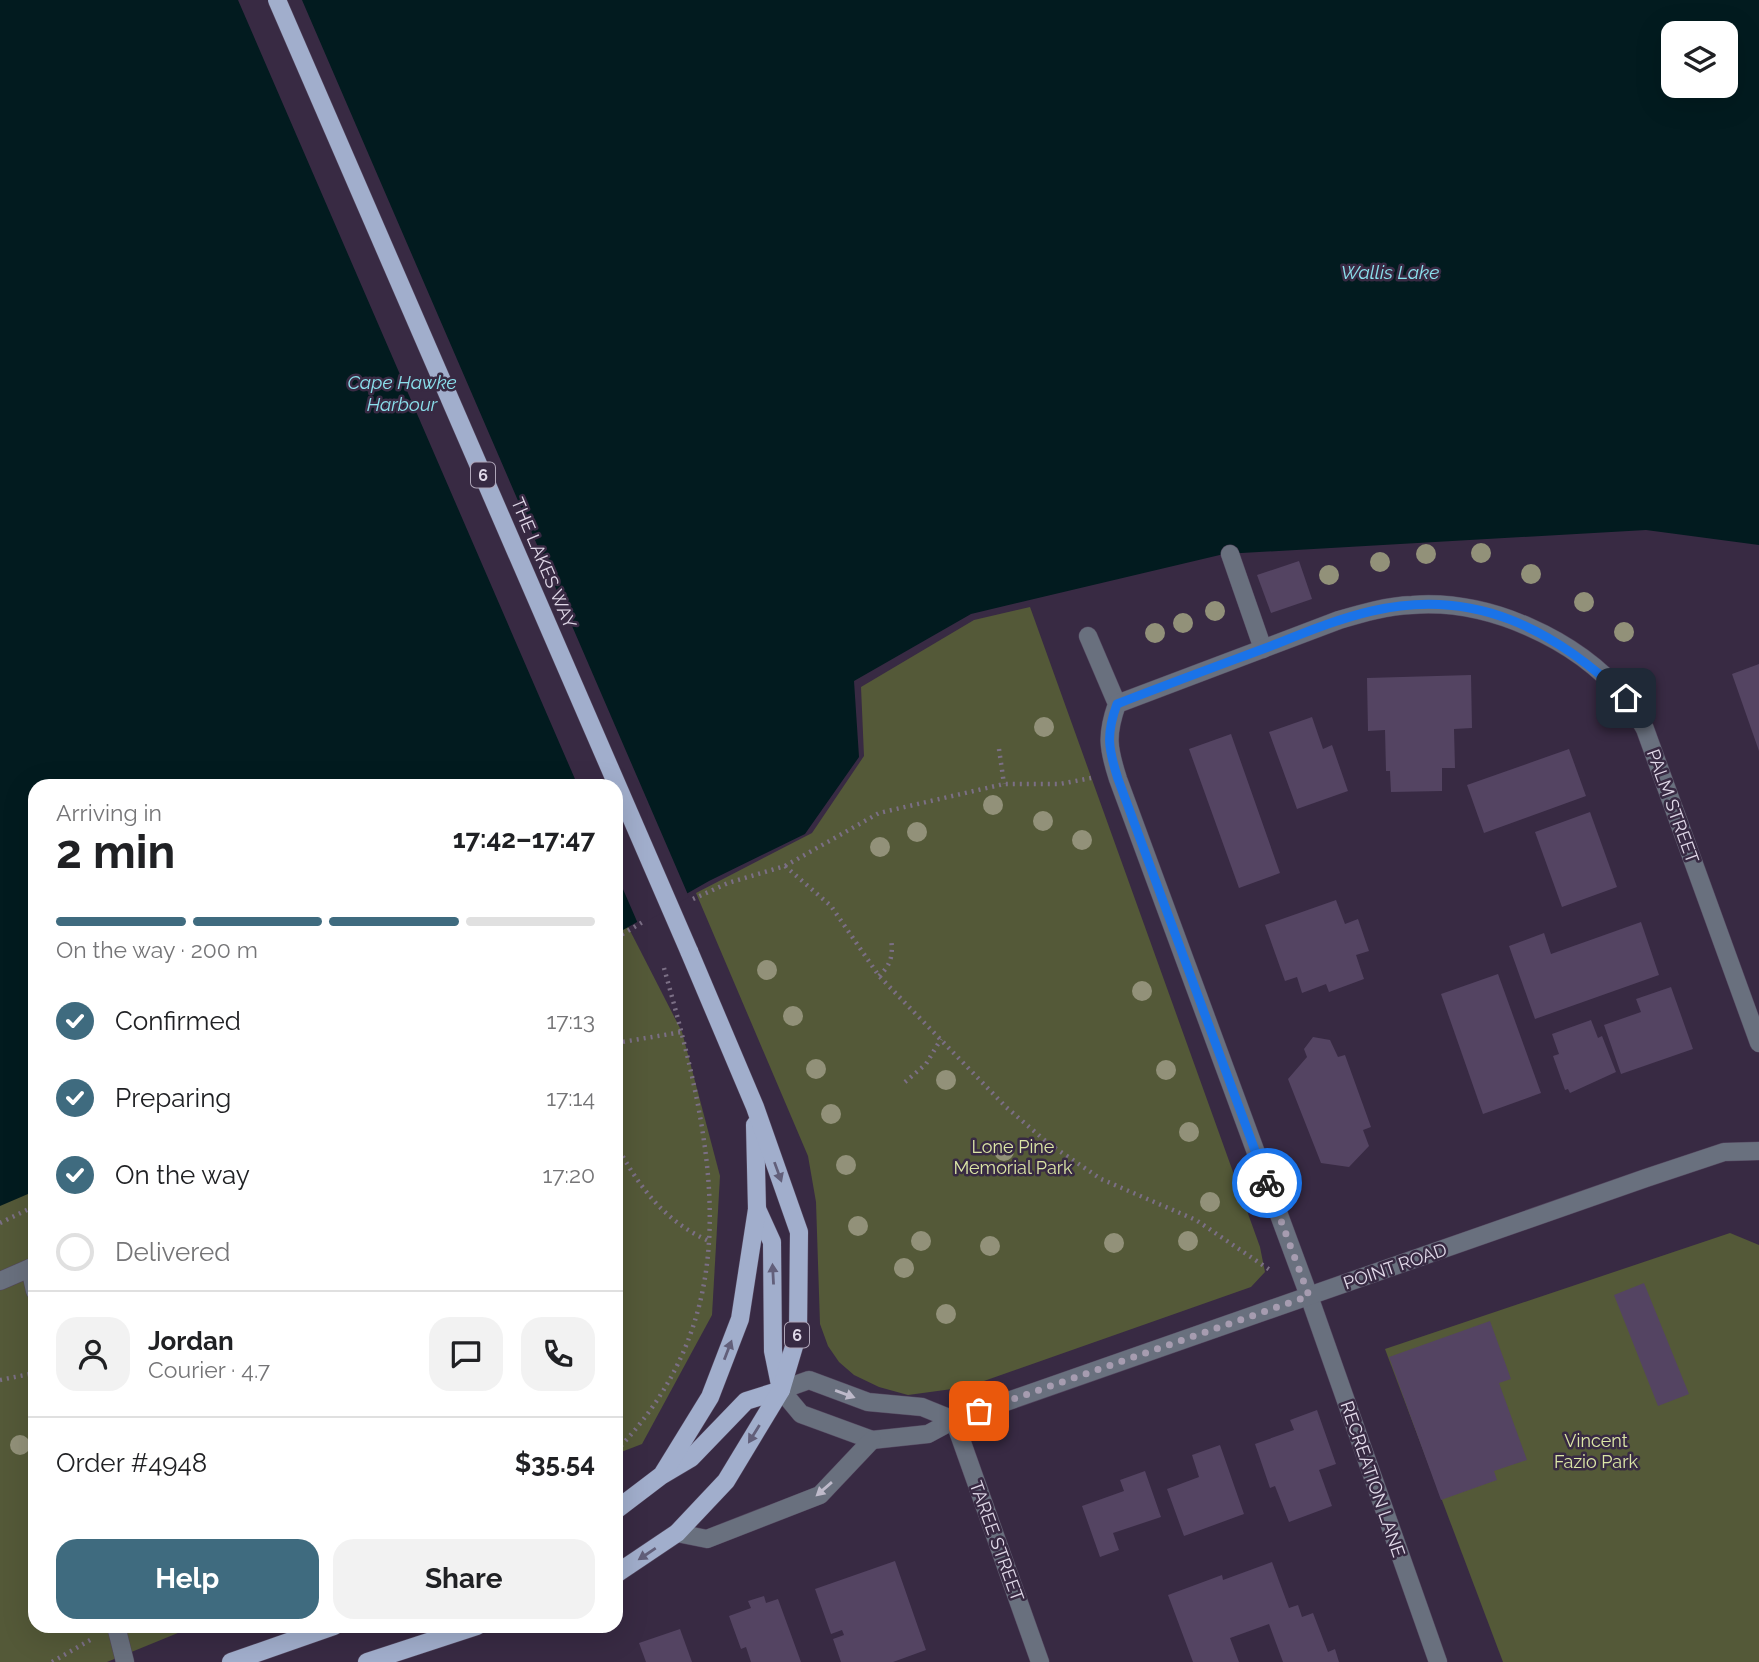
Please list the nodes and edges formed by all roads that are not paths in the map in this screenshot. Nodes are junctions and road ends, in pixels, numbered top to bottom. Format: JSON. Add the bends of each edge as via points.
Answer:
{"nodes":[{"id":1,"x":277,"y":0,"type":"edge"},
{"id":2,"x":1230,"y":554,"type":"dead end"},
{"id":3,"x":1087,"y":636,"type":"dead end"},
{"id":4,"x":1263,"y":649,"type":"junction"},
{"id":5,"x":1117,"y":704,"type":"junction"},
{"id":6,"x":614,"y":779,"type":"edge"},
{"id":7,"x":623,"y":799,"type":"edge"},
{"id":8,"x":1759,"y":1043,"type":"edge"},
{"id":9,"x":755,"y":1107,"type":"junction"},
{"id":10,"x":1759,"y":1152,"type":"edge"},
{"id":11,"x":757,"y":1209,"type":"junction"},
{"id":12,"x":28,"y":1269,"type":"edge"},
{"id":13,"x":0,"y":1281,"type":"edge"},
{"id":14,"x":1309,"y":1296,"type":"junction"},
{"id":15,"x":781,"y":1390,"type":"junction"},
{"id":16,"x":954,"y":1420,"type":"junction"},
{"id":17,"x":872,"y":1440,"type":"junction"},
{"id":18,"x":662,"y":1475,"type":"junction"},
{"id":19,"x":623,"y":1505,"type":"edge"},
{"id":20,"x":677,"y":1533,"type":"junction"},
{"id":21,"x":623,"y":1569,"type":"edge"},
{"id":22,"x":118,"y":1633,"type":"edge"},
{"id":23,"x":314,"y":1633,"type":"edge"},
{"id":24,"x":456,"y":1633,"type":"edge"},
{"id":25,"x":125,"y":1662,"type":"edge"},
{"id":26,"x":231,"y":1662,"type":"edge"},
{"id":27,"x":367,"y":1662,"type":"edge"},
{"id":28,"x":1040,"y":1662,"type":"edge"},
{"id":29,"x":1438,"y":1662,"type":"edge"}],
"edges":[{"from":1,"to":6,"type":"main road","name":"THE LAKES WAY","number":"6","bridge":true},
{"from":2,"to":4,"type":"street"},
{"from":3,"to":5,"type":"street"},
{"from":4,"to":5,"type":"street","name":"PALM STREET"},
{"from":4,"to":8,"type":"street","name":"PALM STREET","via":[[1339,620],[1413,604],[1485,611],[1526,624],[1566,647],[1626,698],[1645,729]]},
{"from":5,"to":14,"type":"street","name":"RECREATION LANE","via":[[1108,728],[1118,779]]},
{"from":7,"to":9,"type":"main road","name":"THE LAKES WAY","number":"6","bridge":true},
{"from":9,"to":11,"type":"main road","number":"6"},
{"from":9,"to":15,"type":"main road","number":"6","one_way":true,"via":[[799,1232],[797,1333]]},
{"from":10,"to":14,"type":"street","name":"POINT ROAD","via":[[1724,1153]]},
{"from":15,"to":11,"type":"main road","one_way":true,"via":[[773,1351],[772,1242]]},
{"from":18,"to":11,"type":"main road","number":"6","one_way":true,"via":[[709,1397],[740,1319]]},
{"from":12,"to":13,"type":"street"},
{"from":14,"to":16,"type":"street","name":"POINT ROAD"},
{"from":14,"to":29,"type":"street","name":"RECREATION LANE"},
{"from":15,"to":16,"type":"street","one_way":true,"via":[[809,1380],[868,1402],[922,1407]]},
{"from":15,"to":17,"type":"street","name":"POINT ROAD","via":[[801,1414]]},
{"from":15,"to":18,"type":"main road","via":[[746,1401],[691,1458]]},
{"from":15,"to":20,"type":"main road","number":"6","one_way":true,"via":[[726,1481]]},
{"from":16,"to":17,"type":"street","name":"POINT ROAD","via":[[929,1434]]},
{"from":16,"to":28,"type":"street","name":"TAREE STREET"},
{"from":17,"to":20,"type":"street","one_way":true,"via":[[820,1495],[707,1539]]},
{"from":18,"to":19,"type":"main road","number":"6"},
{"from":20,"to":21,"type":"main road","number":"6","one_way":true},
{"from":22,"to":25,"type":"street"},
{"from":23,"to":26,"type":"main road"},
{"from":24,"to":27,"type":"main road"}]}
